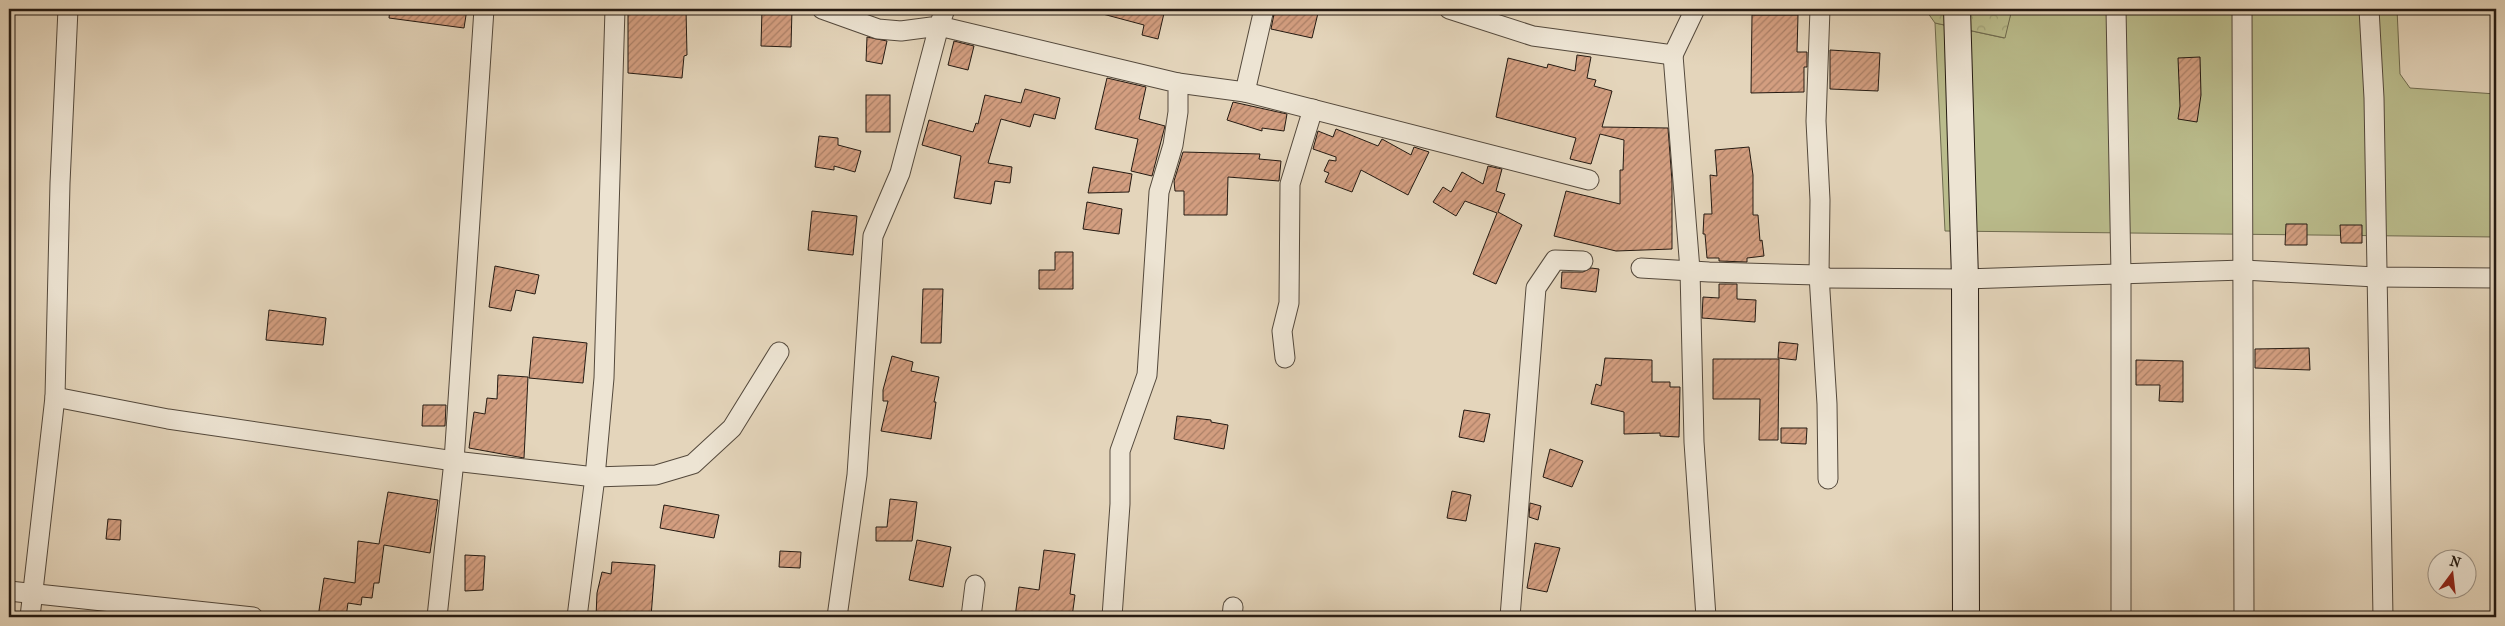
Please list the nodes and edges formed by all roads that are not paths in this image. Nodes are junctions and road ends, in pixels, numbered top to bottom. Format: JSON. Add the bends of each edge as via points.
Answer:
{"nodes":[{"id":1,"x":68,"y":9,"type":"edge"},
{"id":2,"x":484,"y":9,"type":"edge"},
{"id":3,"x":616,"y":9,"type":"edge"},
{"id":4,"x":822,"y":9,"type":"edge"},
{"id":5,"x":1264,"y":9,"type":"edge"},
{"id":6,"x":1449,"y":9,"type":"edge"},
{"id":7,"x":1695,"y":9,"type":"edge"},
{"id":8,"x":1820,"y":9,"type":"edge"},
{"id":9,"x":1957,"y":9,"type":"edge"},
{"id":10,"x":2116,"y":9,"type":"edge"},
{"id":11,"x":2242,"y":9,"type":"edge"},
{"id":12,"x":2369,"y":9,"type":"edge"},
{"id":13,"x":942,"y":17,"type":"edge"},
{"id":14,"x":1673,"y":55,"type":"junction"},
{"id":15,"x":1178,"y":83,"type":"junction"},
{"id":16,"x":1245,"y":92,"type":"junction"},
{"id":17,"x":1313,"y":109,"type":"junction"},
{"id":18,"x":1589,"y":180,"type":"dead end"},
{"id":19,"x":1583,"y":261,"type":"dead end"},
{"id":20,"x":1641,"y":268,"type":"dead end"},
{"id":21,"x":1690,"y":270,"type":"junction"},
{"id":22,"x":2243,"y":270,"type":"junction"},
{"id":23,"x":2121,"y":274,"type":"junction"},
{"id":24,"x":1819,"y":275,"type":"junction"},
{"id":25,"x":2376,"y":277,"type":"junction"},
{"id":26,"x":2496,"y":278,"type":"edge"},
{"id":27,"x":1965,"y":279,"type":"junction"},
{"id":28,"x":779,"y":352,"type":"dead end"},
{"id":29,"x":1285,"y":358,"type":"dead end"},
{"id":30,"x":55,"y":397,"type":"junction"},
{"id":31,"x":454,"y":461,"type":"junction"},
{"id":32,"x":595,"y":477,"type":"junction"},
{"id":33,"x":1828,"y":479,"type":"dead end"},
{"id":34,"x":975,"y":585,"type":"dead end"},
{"id":35,"x":9,"y":591,"type":"edge"},
{"id":36,"x":33,"y":593,"type":"junction"},
{"id":37,"x":30,"y":617,"type":"edge"},
{"id":38,"x":253,"y":617,"type":"edge"},
{"id":39,"x":438,"y":617,"type":"edge"},
{"id":40,"x":577,"y":617,"type":"edge"},
{"id":41,"x":837,"y":617,"type":"edge"},
{"id":42,"x":971,"y":617,"type":"edge"},
{"id":43,"x":1112,"y":617,"type":"edge"},
{"id":44,"x":1510,"y":617,"type":"edge"},
{"id":45,"x":1706,"y":617,"type":"edge"},
{"id":46,"x":1966,"y":617,"type":"edge"},
{"id":47,"x":2121,"y":617,"type":"edge"},
{"id":48,"x":2244,"y":617,"type":"edge"},
{"id":49,"x":2383,"y":617,"type":"edge"}],
"edges":[{"from":1,"to":30,"type":"street"},
{"from":2,"to":31,"type":"street"},
{"from":3,"to":32,"type":"street","via":[[604,378]]},
{"from":4,"to":13,"type":"street","via":[[878,29],[900,31]]},
{"from":5,"to":16,"type":"street"},
{"from":6,"to":14,"type":"street","via":[[1533,36]]},
{"from":7,"to":14,"type":"street"},
{"from":8,"to":24,"type":"street","via":[[1816,121]]},
{"from":9,"to":27,"type":"street"},
{"from":10,"to":23,"type":"street"},
{"from":11,"to":22,"type":"street"},
{"from":12,"to":25,"type":"street","via":[[2374,98]]},
{"from":13,"to":15,"type":"street"},
{"from":13,"to":41,"type":"street","via":[[900,173],[874,236],[857,475]]},
{"from":14,"to":21,"type":"street"},
{"from":15,"to":16,"type":"street"},
{"from":15,"to":43,"type":"street","via":[[1173,145],[1159,192],[1148,375],[1120,451],[1120,504]]},
{"from":16,"to":17,"type":"street"},
{"from":17,"to":18,"type":"street"},
{"from":17,"to":29,"type":"street","via":[[1290,184],[1289,303],[1282,331]]},
{"from":19,"to":44,"type":"street","via":[[1556,260],[1536,288]]},
{"from":20,"to":21,"type":"street"},
{"from":21,"to":24,"type":"street"},
{"from":21,"to":45,"type":"street","via":[[1694,442]]},
{"from":22,"to":23,"type":"street"},
{"from":22,"to":25,"type":"street"},
{"from":22,"to":48,"type":"street"},
{"from":23,"to":27,"type":"street"},
{"from":23,"to":47,"type":"street"},
{"from":24,"to":27,"type":"street","via":[[1828,278]]},
{"from":24,"to":33,"type":"street"},
{"from":25,"to":26,"type":"street"},
{"from":25,"to":49,"type":"street"},
{"from":27,"to":46,"type":"street"},
{"from":28,"to":32,"type":"street","via":[[732,428],[693,464],[656,475]]},
{"from":30,"to":31,"type":"street","via":[[168,419]]},
{"from":30,"to":36,"type":"street"},
{"from":31,"to":32,"type":"street"},
{"from":31,"to":39,"type":"street"},
{"from":32,"to":40,"type":"street"},
{"from":34,"to":42,"type":"street"},
{"from":35,"to":36,"type":"street"},
{"from":36,"to":37,"type":"street"},
{"from":36,"to":38,"type":"street"}]}
